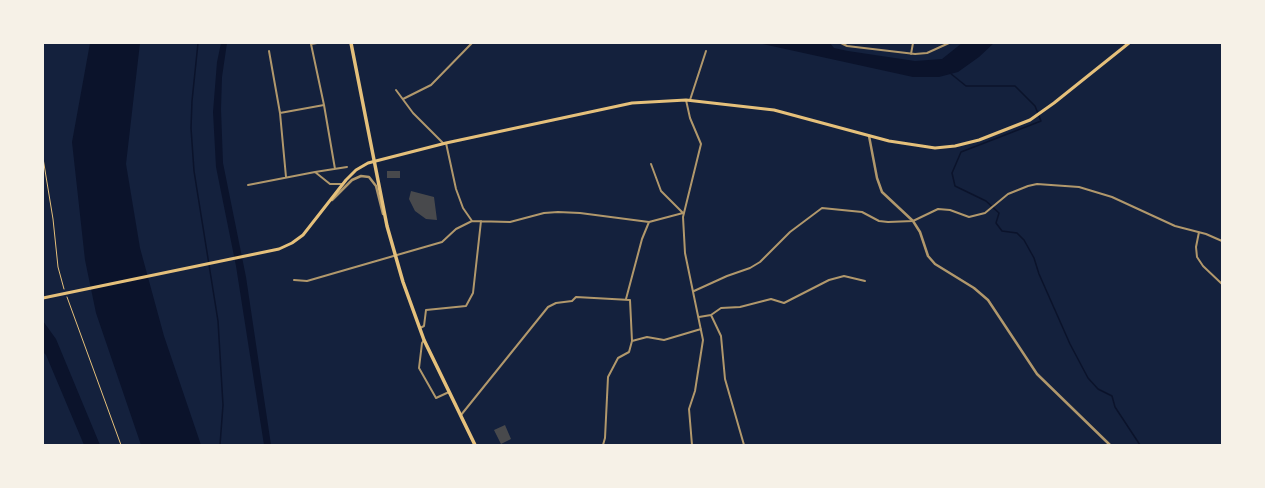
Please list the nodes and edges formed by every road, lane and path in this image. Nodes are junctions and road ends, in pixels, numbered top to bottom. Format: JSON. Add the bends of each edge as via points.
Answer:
{"nodes":[{"id":1,"x":317,"y":43,"type":"edge"},
{"id":2,"x":351,"y":43,"type":"edge"},
{"id":3,"x":472,"y":43,"type":"edge"},
{"id":4,"x":841,"y":43,"type":"edge"},
{"id":5,"x":913,"y":43,"type":"edge"},
{"id":6,"x":949,"y":43,"type":"edge"},
{"id":7,"x":1129,"y":43,"type":"edge"},
{"id":8,"x":269,"y":51,"type":"dead end"},
{"id":9,"x":706,"y":51,"type":"dead end"},
{"id":10,"x":911,"y":54,"type":"junction"},
{"id":11,"x":396,"y":90,"type":"dead end"},
{"id":12,"x":403,"y":99,"type":"junction"},
{"id":13,"x":688,"y":100,"type":"junction"},
{"id":14,"x":324,"y":105,"type":"junction"},
{"id":15,"x":280,"y":113,"type":"junction"},
{"id":16,"x":869,"y":136,"type":"junction"},
{"id":17,"x":445,"y":144,"type":"junction"},
{"id":18,"x":43,"y":158,"type":"edge"},
{"id":19,"x":375,"y":161,"type":"junction"},
{"id":20,"x":651,"y":164,"type":"dead end"},
{"id":21,"x":346,"y":167,"type":"dead end"},
{"id":22,"x":335,"y":169,"type":"junction"},
{"id":23,"x":315,"y":172,"type":"junction"},
{"id":24,"x":286,"y":177,"type":"junction"},
{"id":25,"x":342,"y":184,"type":"junction"},
{"id":26,"x":248,"y":185,"type":"dead end"},
{"id":27,"x":330,"y":202,"type":"junction"},
{"id":28,"x":684,"y":213,"type":"junction"},
{"id":29,"x":472,"y":221,"type":"junction"},
{"id":30,"x":481,"y":221,"type":"junction"},
{"id":31,"x":913,"y":221,"type":"junction"},
{"id":32,"x":649,"y":222,"type":"junction"},
{"id":33,"x":387,"y":226,"type":"junction"},
{"id":34,"x":1199,"y":232,"type":"junction"},
{"id":35,"x":1222,"y":241,"type":"edge"},
{"id":36,"x":395,"y":255,"type":"junction"},
{"id":37,"x":294,"y":280,"type":"dead end"},
{"id":38,"x":865,"y":281,"type":"dead end"},
{"id":39,"x":1222,"y":284,"type":"edge"},
{"id":40,"x":694,"y":291,"type":"junction"},
{"id":41,"x":43,"y":298,"type":"edge"},
{"id":42,"x":626,"y":299,"type":"junction"},
{"id":43,"x":711,"y":315,"type":"junction"},
{"id":44,"x":699,"y":317,"type":"junction"},
{"id":45,"x":420,"y":328,"type":"junction"},
{"id":46,"x":701,"y":329,"type":"junction"},
{"id":47,"x":424,"y":340,"type":"junction"},
{"id":48,"x":632,"y":341,"type":"junction"},
{"id":49,"x":450,"y":392,"type":"junction"},
{"id":50,"x":460,"y":415,"type":"junction"},
{"id":51,"x":121,"y":445,"type":"edge"},
{"id":52,"x":475,"y":445,"type":"edge"},
{"id":53,"x":603,"y":445,"type":"edge"},
{"id":54,"x":692,"y":445,"type":"edge"},
{"id":55,"x":744,"y":445,"type":"edge"},
{"id":56,"x":1110,"y":445,"type":"edge"}],
"edges":[{"from":1,"to":14,"type":"street","via":[[311,44]]},
{"from":2,"to":19,"type":"highway"},
{"from":3,"to":12,"type":"street","via":[[431,85]]},
{"from":4,"to":10,"type":"street","via":[[847,46]]},
{"from":5,"to":10,"type":"street"},
{"from":6,"to":10,"type":"street","via":[[927,53]]},
{"from":7,"to":16,"type":"main road","via":[[1030,120],[979,140],[935,148]]},
{"from":8,"to":15,"type":"street"},
{"from":9,"to":13,"type":"street"},
{"from":11,"to":12,"type":"street"},
{"from":12,"to":17,"type":"street","via":[[413,113]]},
{"from":13,"to":16,"type":"main road","via":[[774,110]]},
{"from":13,"to":17,"type":"main road","via":[[607,107]]},
{"from":13,"to":28,"type":"street","via":[[690,118],[701,144]]},
{"from":14,"to":15,"type":"street"},
{"from":14,"to":22,"type":"street"},
{"from":15,"to":24,"type":"street"},
{"from":16,"to":31,"type":"street","via":[[882,192]]},
{"from":17,"to":19,"type":"main road"},
{"from":17,"to":29,"type":"street","via":[[462,208]]},
{"from":18,"to":51,"type":"path","via":[[62,283]]},
{"from":19,"to":25,"type":"main road","via":[[356,170]]},
{"from":19,"to":33,"type":"highway"},
{"from":20,"to":28,"type":"street","via":[[662,191]]},
{"from":21,"to":22,"type":"street"},
{"from":22,"to":23,"type":"street"},
{"from":23,"to":24,"type":"street"},
{"from":23,"to":25,"type":"street","via":[[330,184]]},
{"from":24,"to":26,"type":"street"},
{"from":25,"to":27,"type":"main road"},
{"from":27,"to":33,"type":"street","via":[[352,180],[361,176],[369,177],[376,186]]},
{"from":27,"to":41,"type":"main road","via":[[309,229],[298,239],[279,249]]},
{"from":28,"to":32,"type":"street"},
{"from":28,"to":40,"type":"street","via":[[685,253]]},
{"from":29,"to":30,"type":"street"},
{"from":29,"to":36,"type":"street","via":[[456,229],[442,242]]},
{"from":30,"to":32,"type":"street","via":[[510,222],[558,212]]},
{"from":30,"to":45,"type":"street","via":[[474,293],[466,306],[426,310],[424,326]]},
{"from":31,"to":34,"type":"street","via":[[938,209],[950,210],[969,217],[985,213],[1008,194],[1037,184],[1079,187],[1112,197],[1174,226]]},
{"from":31,"to":40,"type":"street","via":[[879,221],[862,212],[822,208],[790,232],[760,262]]},
{"from":31,"to":56,"type":"street","via":[[920,232],[928,256],[935,264],[974,288],[988,300],[1020,352],[1037,374]]},
{"from":32,"to":42,"type":"street"},
{"from":33,"to":36,"type":"highway"},
{"from":34,"to":35,"type":"street"},
{"from":34,"to":39,"type":"street","via":[[1197,257]]},
{"from":36,"to":37,"type":"street","via":[[307,281]]},
{"from":36,"to":45,"type":"highway"},
{"from":38,"to":43,"type":"street","via":[[844,276],[829,280],[784,304],[771,299],[740,307],[721,308]]},
{"from":40,"to":44,"type":"street"},
{"from":42,"to":48,"type":"street","via":[[630,300]]},
{"from":42,"to":50,"type":"street","via":[[576,297],[572,301],[548,307]]},
{"from":43,"to":44,"type":"street"},
{"from":43,"to":55,"type":"street","via":[[721,336],[724,379]]},
{"from":44,"to":46,"type":"street"},
{"from":45,"to":47,"type":"highway"},
{"from":46,"to":48,"type":"street","via":[[664,340],[647,337]]},
{"from":46,"to":54,"type":"street","via":[[703,340],[695,391],[689,409]]},
{"from":47,"to":49,"type":"highway"},
{"from":47,"to":49,"type":"street","via":[[419,368],[436,398]]},
{"from":48,"to":53,"type":"street","via":[[629,352],[618,358],[608,377]]},
{"from":49,"to":50,"type":"highway"},
{"from":50,"to":52,"type":"highway"}]}
